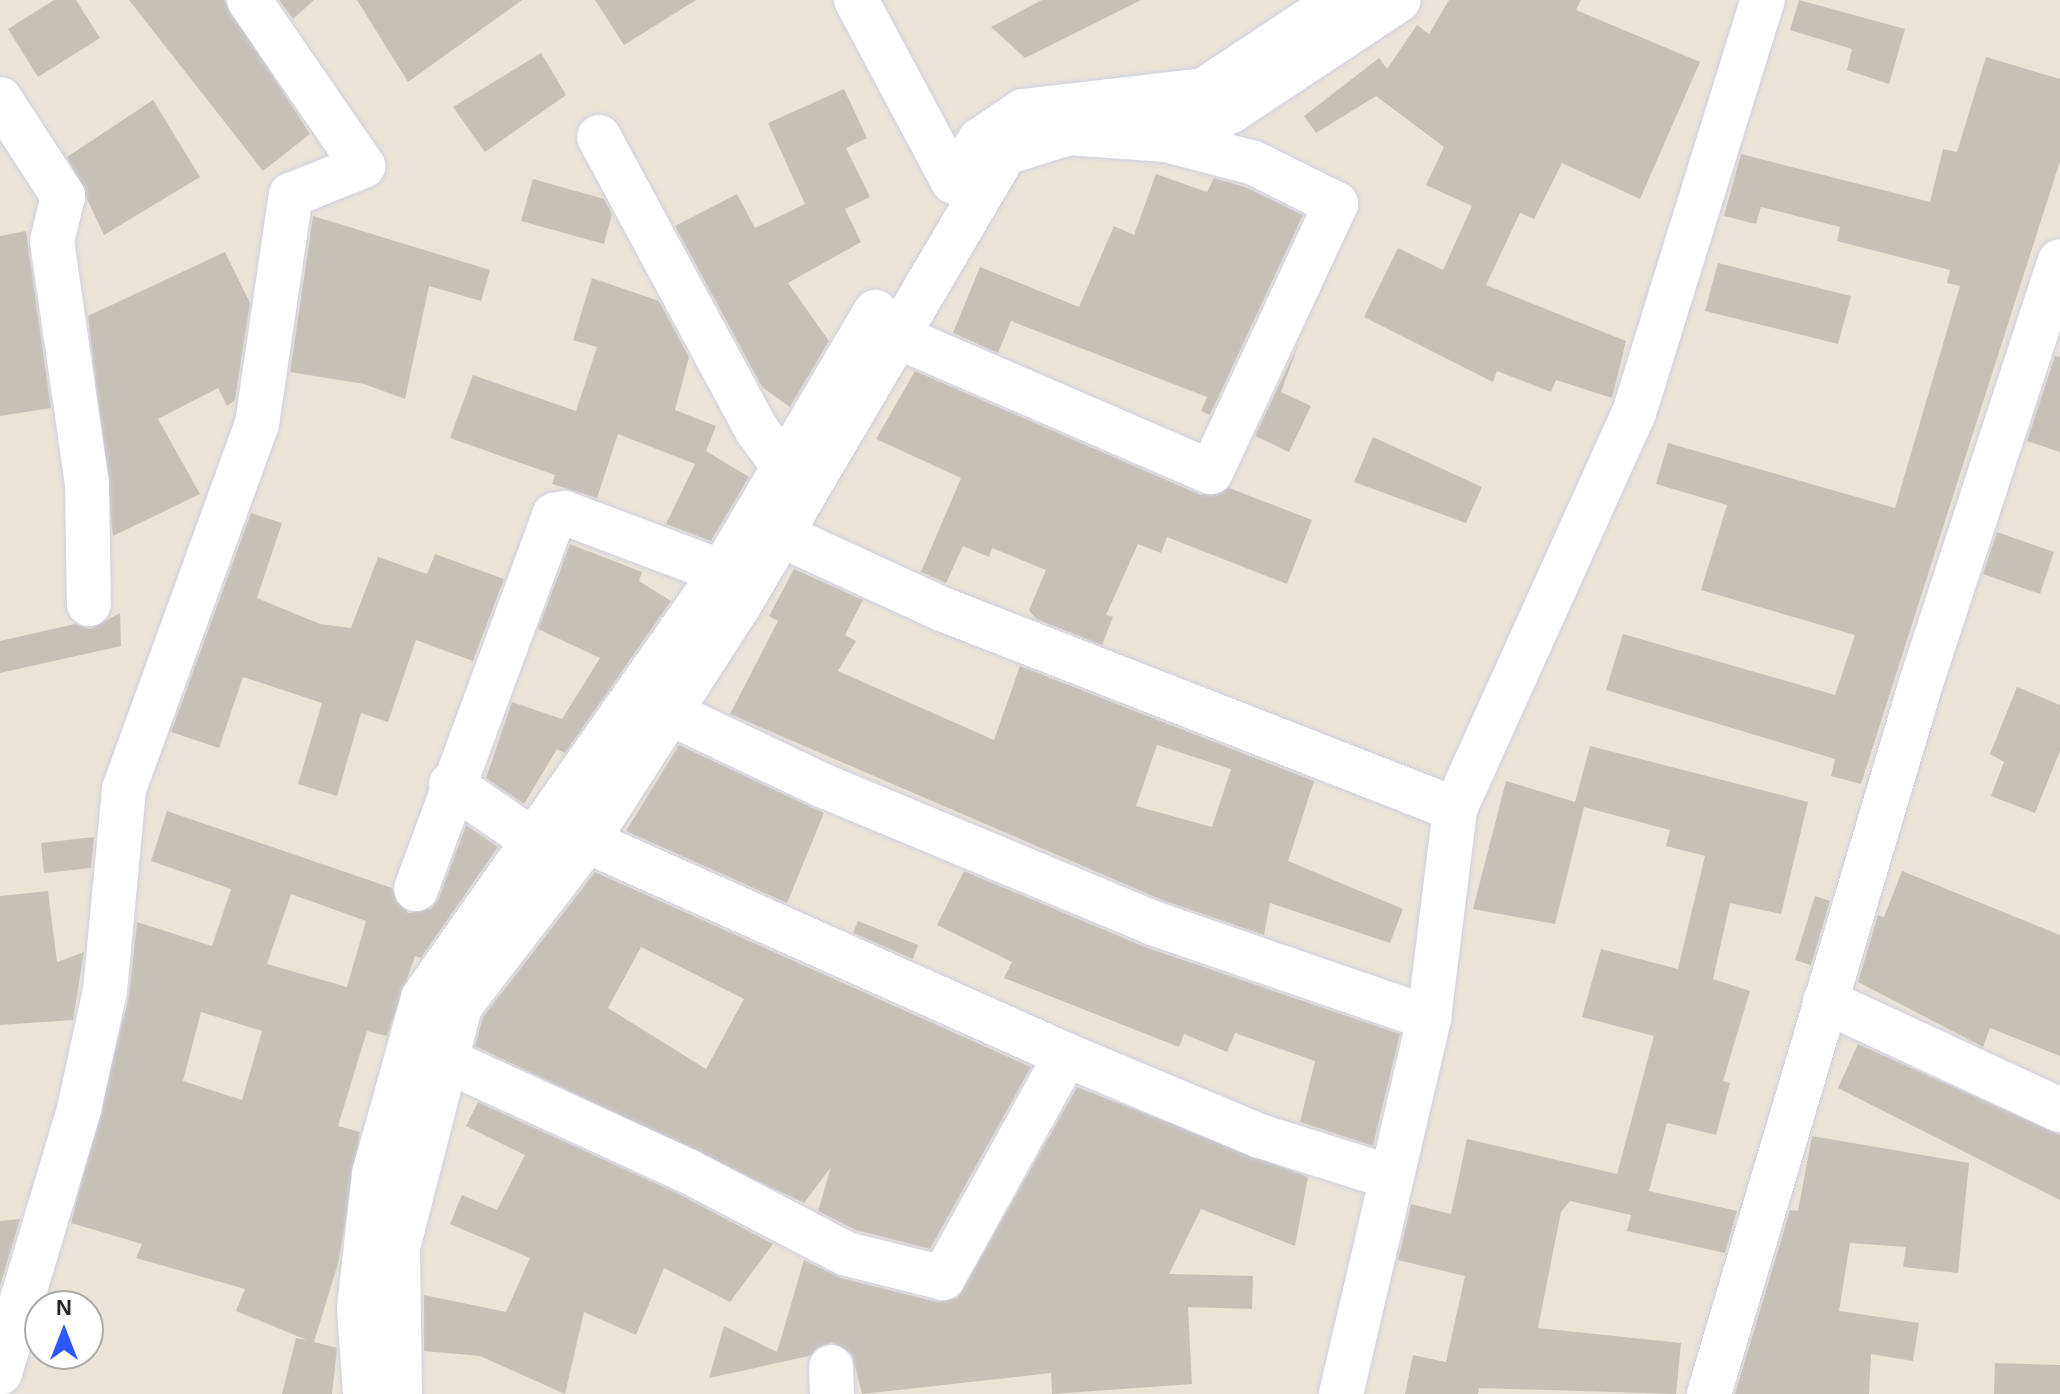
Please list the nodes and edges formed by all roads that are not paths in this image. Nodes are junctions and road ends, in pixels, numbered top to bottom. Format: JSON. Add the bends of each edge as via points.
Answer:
{"nodes":[{"id":1,"x":249,"y":0,"type":"edge"},
{"id":2,"x":856,"y":0,"type":"edge"},
{"id":3,"x":1399,"y":0,"type":"edge"},
{"id":4,"x":1763,"y":0,"type":"edge"},
{"id":5,"x":1334,"y":12,"type":"edge"},
{"id":6,"x":0,"y":99,"type":"edge"},
{"id":7,"x":1141,"y":102,"type":"junction"},
{"id":8,"x":599,"y":137,"type":"dead end"},
{"id":9,"x":1166,"y":140,"type":"junction"},
{"id":10,"x":953,"y":182,"type":"junction"},
{"id":11,"x":2060,"y":261,"type":"edge"},
{"id":12,"x":2050,"y":334,"type":"edge"},
{"id":13,"x":894,"y":335,"type":"junction"},
{"id":14,"x":793,"y":480,"type":"junction"},
{"id":15,"x":783,"y":536,"type":"junction"},
{"id":16,"x":722,"y":572,"type":"junction"},
{"id":17,"x":89,"y":604,"type":"dead end"},
{"id":18,"x":668,"y":712,"type":"junction"},
{"id":19,"x":451,"y":784,"type":"junction"},
{"id":20,"x":1455,"y":809,"type":"junction"},
{"id":21,"x":534,"y":841,"type":"junction"},
{"id":22,"x":587,"y":841,"type":"junction"},
{"id":23,"x":416,"y":889,"type":"dead end"},
{"id":24,"x":1825,"y":1001,"type":"junction"},
{"id":25,"x":1429,"y":1018,"type":"junction"},
{"id":26,"x":426,"y":1051,"type":"junction"},
{"id":27,"x":1066,"y":1055,"type":"junction"},
{"id":28,"x":2057,"y":1099,"type":"edge"},
{"id":29,"x":1387,"y":1176,"type":"junction"},
{"id":30,"x":0,"y":1373,"type":"edge"},
{"id":31,"x":365,"y":1394,"type":"edge"},
{"id":32,"x":400,"y":1394,"type":"edge"},
{"id":33,"x":1341,"y":1394,"type":"edge"},
{"id":34,"x":1709,"y":1394,"type":"edge"}],
"edges":[{"from":1,"to":30,"type":"street","via":[[363,166],[291,195],[257,424],[124,789],[105,991],[79,1109]]},
{"from":2,"to":10,"type":"street"},
{"from":3,"to":5,"type":"street"},
{"from":4,"to":20,"type":"street","via":[[1634,413]]},
{"from":5,"to":7,"type":"street","via":[[1204,90]]},
{"from":5,"to":9,"type":"street","via":[[1231,111]]},
{"from":6,"to":17,"type":"street","via":[[63,196],[52,241],[87,483]]},
{"from":7,"to":9,"type":"street"},
{"from":7,"to":10,"type":"street","via":[[1100,98],[1023,111],[980,140]]},
{"from":8,"to":14,"type":"street"},
{"from":9,"to":13,"type":"street","via":[[1069,133],[1005,153]]},
{"from":9,"to":13,"type":"street","via":[[1254,163],[1336,204],[1211,472]]},
{"from":10,"to":14,"type":"street"},
{"from":11,"to":12,"type":"street"},
{"from":12,"to":24,"type":"street"},
{"from":13,"to":14,"type":"street"},
{"from":14,"to":15,"type":"street"},
{"from":14,"to":16,"type":"street"},
{"from":15,"to":18,"type":"street"},
{"from":15,"to":20,"type":"street","via":[[942,609]]},
{"from":16,"to":19,"type":"street","via":[[559,511]]},
{"from":16,"to":21,"type":"street"},
{"from":18,"to":22,"type":"street"},
{"from":18,"to":25,"type":"street","via":[[824,786],[1153,923]]},
{"from":19,"to":21,"type":"street"},
{"from":19,"to":23,"type":"street"},
{"from":20,"to":25,"type":"street"},
{"from":21,"to":26,"type":"street","via":[[423,998]]},
{"from":22,"to":26,"type":"street"},
{"from":22,"to":27,"type":"street"},
{"from":24,"to":28,"type":"street"},
{"from":24,"to":34,"type":"street"},
{"from":25,"to":29,"type":"street"},
{"from":26,"to":27,"type":"street","via":[[847,1254],[943,1278]]},
{"from":26,"to":31,"type":"street","via":[[372,1188],[359,1308]]},
{"from":26,"to":32,"type":"street","via":[[398,1248]]},
{"from":27,"to":29,"type":"street","via":[[1260,1136]]},
{"from":29,"to":33,"type":"street"}]}
